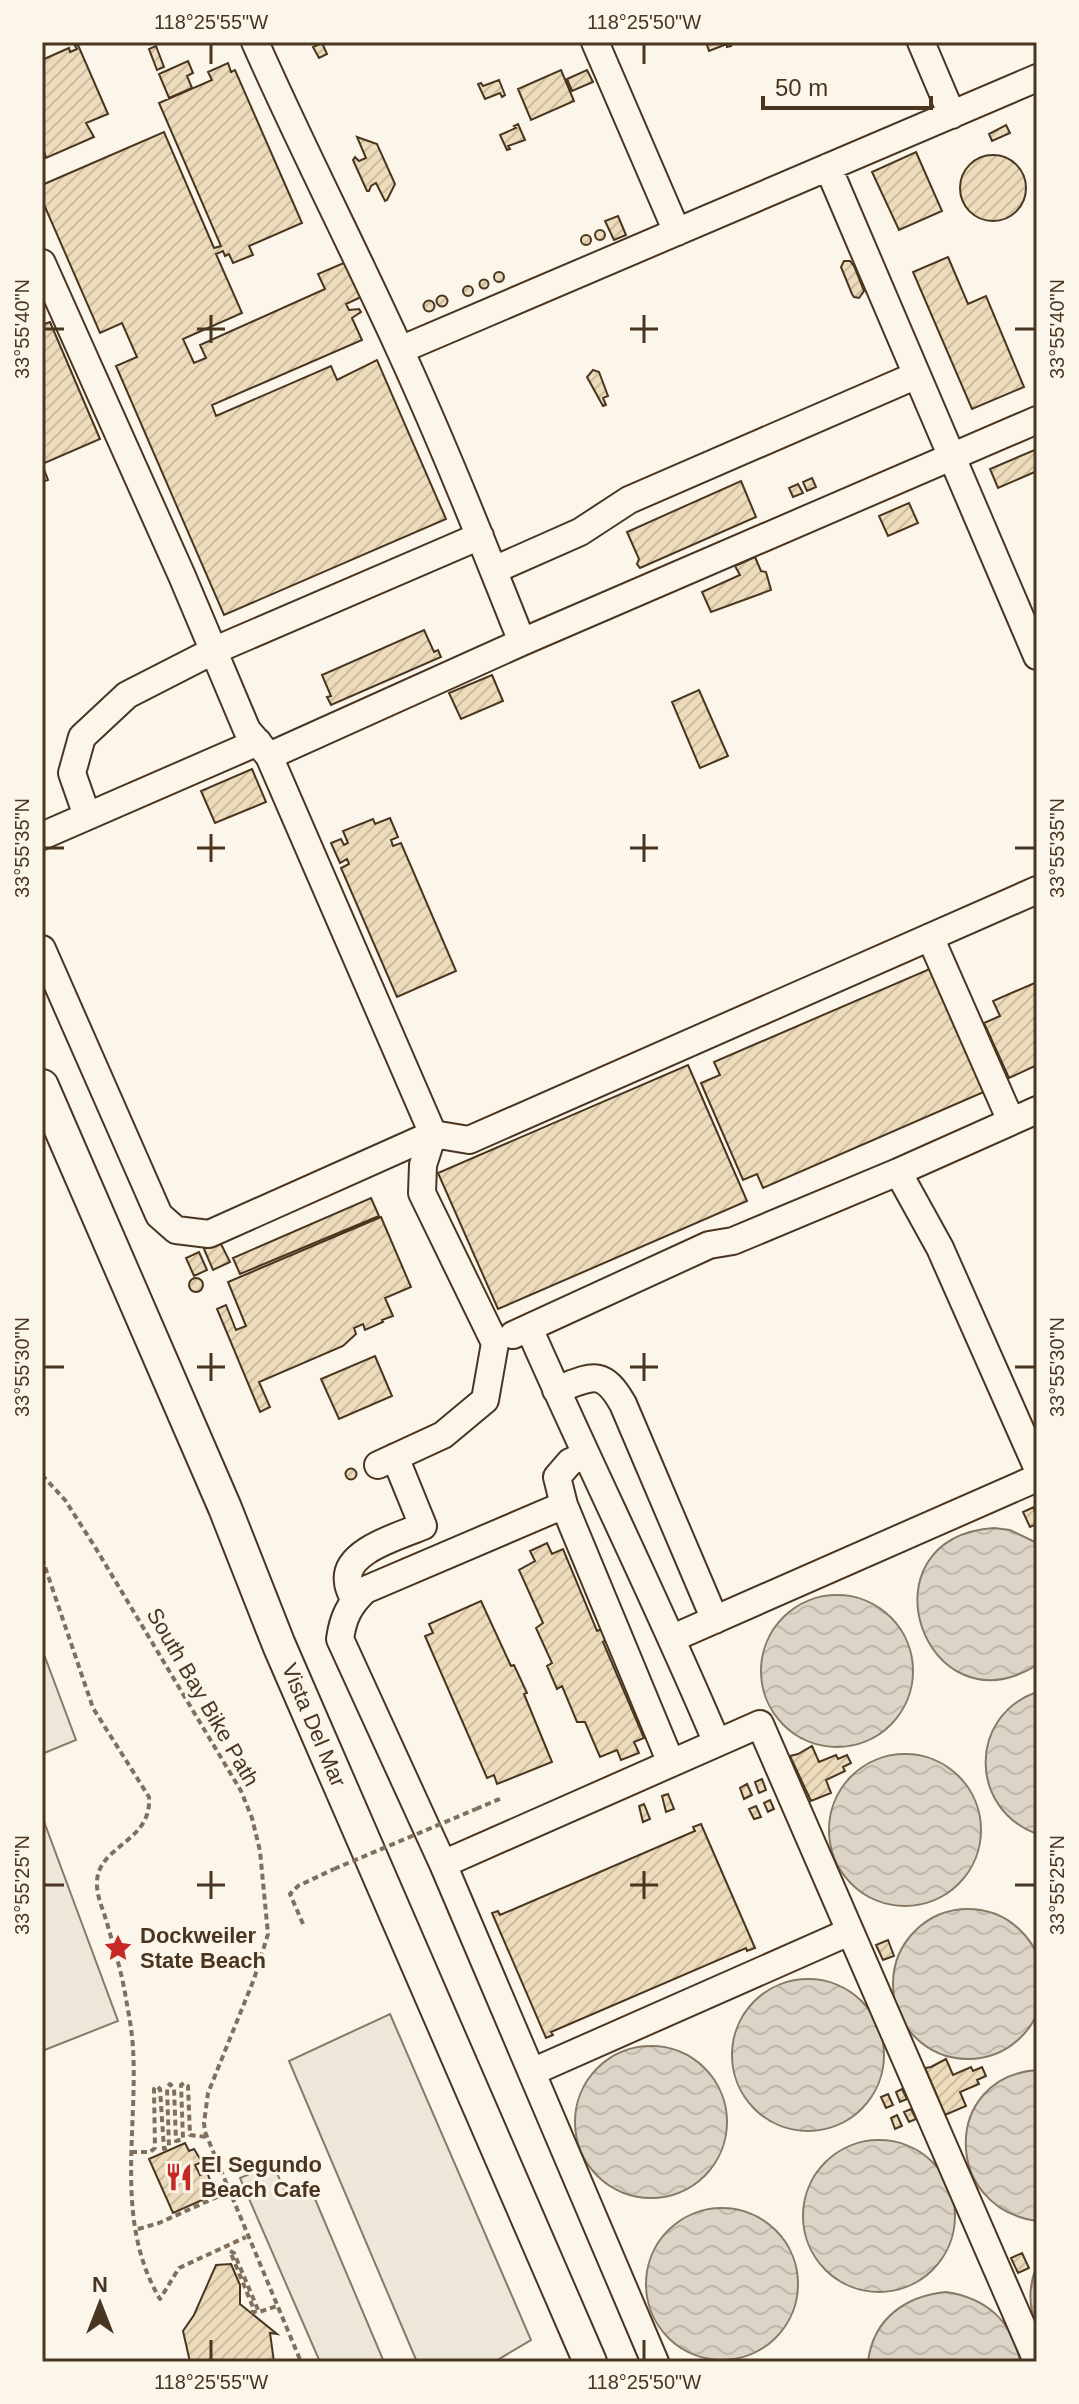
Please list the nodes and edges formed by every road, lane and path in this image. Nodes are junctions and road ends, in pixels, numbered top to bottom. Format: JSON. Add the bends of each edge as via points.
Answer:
{"nodes":[{"id":1,"x":595,"y":42,"type":"edge"},
{"id":2,"x":921,"y":42,"type":"edge"},
{"id":3,"x":260,"y":44,"type":"edge"},
{"id":4,"x":1037,"y":78,"type":"edge"},
{"id":5,"x":952,"y":115,"type":"junction"},
{"id":6,"x":828,"y":167,"type":"junction"},
{"id":7,"x":677,"y":232,"type":"junction"},
{"id":8,"x":42,"y":263,"type":"edge"},
{"id":9,"x":400,"y":350,"type":"junction"},
{"id":10,"x":917,"y":375,"type":"junction"},
{"id":11,"x":1037,"y":420,"type":"edge"},
{"id":12,"x":951,"y":456,"type":"junction"},
{"id":13,"x":480,"y":536,"type":"junction"},
{"id":14,"x":494,"y":570,"type":"junction"},
{"id":15,"x":522,"y":642,"type":"junction"},
{"id":16,"x":213,"y":651,"type":"junction"},
{"id":17,"x":1037,"y":656,"type":"edge"},
{"id":18,"x":264,"y":749,"type":"junction"},
{"id":19,"x":87,"y":816,"type":"junction"},
{"id":20,"x":42,"y":836,"type":"edge"},
{"id":21,"x":1037,"y":890,"type":"edge"},
{"id":22,"x":930,"y":937,"type":"junction"},
{"id":23,"x":42,"y":949,"type":"edge"},
{"id":24,"x":42,"y":1086,"type":"edge"},
{"id":25,"x":1037,"y":1110,"type":"edge"},
{"id":26,"x":1011,"y":1121,"type":"junction"},
{"id":27,"x":433,"y":1134,"type":"junction"},
{"id":28,"x":898,"y":1172,"type":"junction"},
{"id":29,"x":529,"y":1328,"type":"junction"},
{"id":30,"x":495,"y":1343,"type":"junction"},
{"id":31,"x":556,"y":1390,"type":"junction"},
{"id":32,"x":585,"y":1455,"type":"junction"},
{"id":33,"x":1037,"y":1467,"type":"edge"},
{"id":34,"x":42,"y":1475,"type":"edge"},
{"id":35,"x":1037,"y":1478,"type":"edge"},
{"id":36,"x":564,"y":1505,"type":"junction"},
{"id":37,"x":42,"y":1558,"type":"edge"},
{"id":38,"x":354,"y":1600,"type":"junction"},
{"id":39,"x":715,"y":1620,"type":"junction"},
{"id":40,"x":673,"y":1638,"type":"junction"},
{"id":41,"x":717,"y":1743,"type":"junction"},
{"id":42,"x":671,"y":1763,"type":"junction"},
{"id":43,"x":502,"y":1798,"type":"dead end"},
{"id":44,"x":443,"y":1864,"type":"junction"},
{"id":45,"x":303,"y":1924,"type":"dead end"},
{"id":46,"x":849,"y":1932,"type":"junction"},
{"id":47,"x":532,"y":2072,"type":"junction"},
{"id":48,"x":207,"y":2137,"type":"junction"},
{"id":49,"x":131,"y":2152,"type":"junction"},
{"id":50,"x":228,"y":2192,"type":"junction"},
{"id":51,"x":137,"y":2229,"type":"junction"},
{"id":52,"x":247,"y":2236,"type":"junction"},
{"id":53,"x":277,"y":2306,"type":"junction"},
{"id":54,"x":251,"y":2312,"type":"dead end"},
{"id":55,"x":1037,"y":2361,"type":"edge"},
{"id":56,"x":301,"y":2362,"type":"edge"},
{"id":57,"x":590,"y":2362,"type":"edge"},
{"id":58,"x":655,"y":2362,"type":"edge"}],
"edges":[{"from":1,"to":7,"type":"lane"},
{"from":2,"to":5,"type":"lane"},
{"from":3,"to":9,"type":"lane","via":[[293,130]]},
{"from":4,"to":5,"type":"lane"},
{"from":5,"to":6,"type":"lane"},
{"from":6,"to":7,"type":"lane"},
{"from":6,"to":10,"type":"lane"},
{"from":7,"to":9,"type":"lane"},
{"from":8,"to":16,"type":"lane"},
{"from":9,"to":13,"type":"lane"},
{"from":10,"to":12,"type":"lane"},
{"from":10,"to":14,"type":"lane","via":[[629,500],[580,532]]},
{"from":11,"to":12,"type":"lane"},
{"from":12,"to":15,"type":"lane"},
{"from":12,"to":17,"type":"lane"},
{"from":13,"to":14,"type":"lane"},
{"from":13,"to":16,"type":"lane"},
{"from":14,"to":15,"type":"lane"},
{"from":15,"to":18,"type":"lane"},
{"from":16,"to":18,"type":"lane","via":[[247,730]]},
{"from":16,"to":19,"type":"lane","via":[[127,695],[82,737],[72,773]]},
{"from":18,"to":19,"type":"lane"},
{"from":18,"to":27,"type":"lane"},
{"from":19,"to":20,"type":"lane"},
{"from":21,"to":22,"type":"lane"},
{"from":22,"to":26,"type":"lane"},
{"from":22,"to":27,"type":"lane","via":[[469,1140]]},
{"from":23,"to":27,"type":"lane","via":[[159,1215],[176,1230],[209,1234]]},
{"from":24,"to":57,"type":"main road","name":"Vista Del Mar"},
{"from":25,"to":26,"type":"lane"},
{"from":26,"to":28,"type":"lane"},
{"from":27,"to":30,"type":"lane","via":[[423,1165],[422,1193]]},
{"from":28,"to":29,"type":"lane","via":[[733,1241],[709,1245]]},
{"from":28,"to":33,"type":"lane","via":[[940,1248]]},
{"from":29,"to":30,"type":"lane"},
{"from":29,"to":31,"type":"lane"},
{"from":30,"to":38,"type":"lane","via":[[485,1400],[443,1435],[386,1461],[423,1526],[359,1554],[349,1566],[347,1581]]},
{"from":31,"to":32,"type":"lane"},
{"from":31,"to":39,"type":"lane","via":[[590,1377],[604,1378],[613,1386]]},
{"from":32,"to":36,"type":"lane","via":[[557,1477]]},
{"from":32,"to":40,"type":"lane"},
{"from":34,"to":48,"type":"path","name":"South Bay Bike Path","via":[[65,1500],[241,1791],[260,1851],[268,1934],[208,2093]]},
{"from":35,"to":39,"type":"lane"},
{"from":36,"to":38,"type":"lane","via":[[365,1590]]},
{"from":36,"to":42,"type":"lane"},
{"from":37,"to":49,"type":"path","via":[[93,1708],[149,1797],[143,1826],[103,1863],[97,1883],[131,2024]]},
{"from":38,"to":44,"type":"lane","via":[[340,1639]]},
{"from":39,"to":40,"type":"lane"},
{"from":40,"to":41,"type":"lane"},
{"from":41,"to":42,"type":"lane"},
{"from":41,"to":46,"type":"lane","via":[[760,1724]]},
{"from":42,"to":44,"type":"lane"},
{"from":43,"to":45,"type":"path","bridge":true,"via":[[298,1886],[290,1894]]},
{"from":44,"to":47,"type":"lane"},
{"from":46,"to":47,"type":"lane"},
{"from":46,"to":55,"type":"lane"},
{"from":47,"to":58,"type":"lane"},
{"from":48,"to":49,"type":"path","via":[[190,2135],[184,2083],[183,2139],[176,2141],[170,2084],[169,2147],[163,2149],[157,2086],[155,2148]]},
{"from":48,"to":50,"type":"path","name":"South Bay Bike Path"},
{"from":49,"to":51,"type":"path"},
{"from":50,"to":51,"type":"path"},
{"from":50,"to":52,"type":"path","name":"South Bay Bike Path"},
{"from":51,"to":52,"type":"path","via":[[150,2283],[160,2299],[179,2268]]},
{"from":52,"to":53,"type":"path","name":"South Bay Bike Path"},
{"from":53,"to":54,"type":"path","via":[[259,2312],[230,2251]]},
{"from":53,"to":56,"type":"path","name":"South Bay Bike Path"}]}
